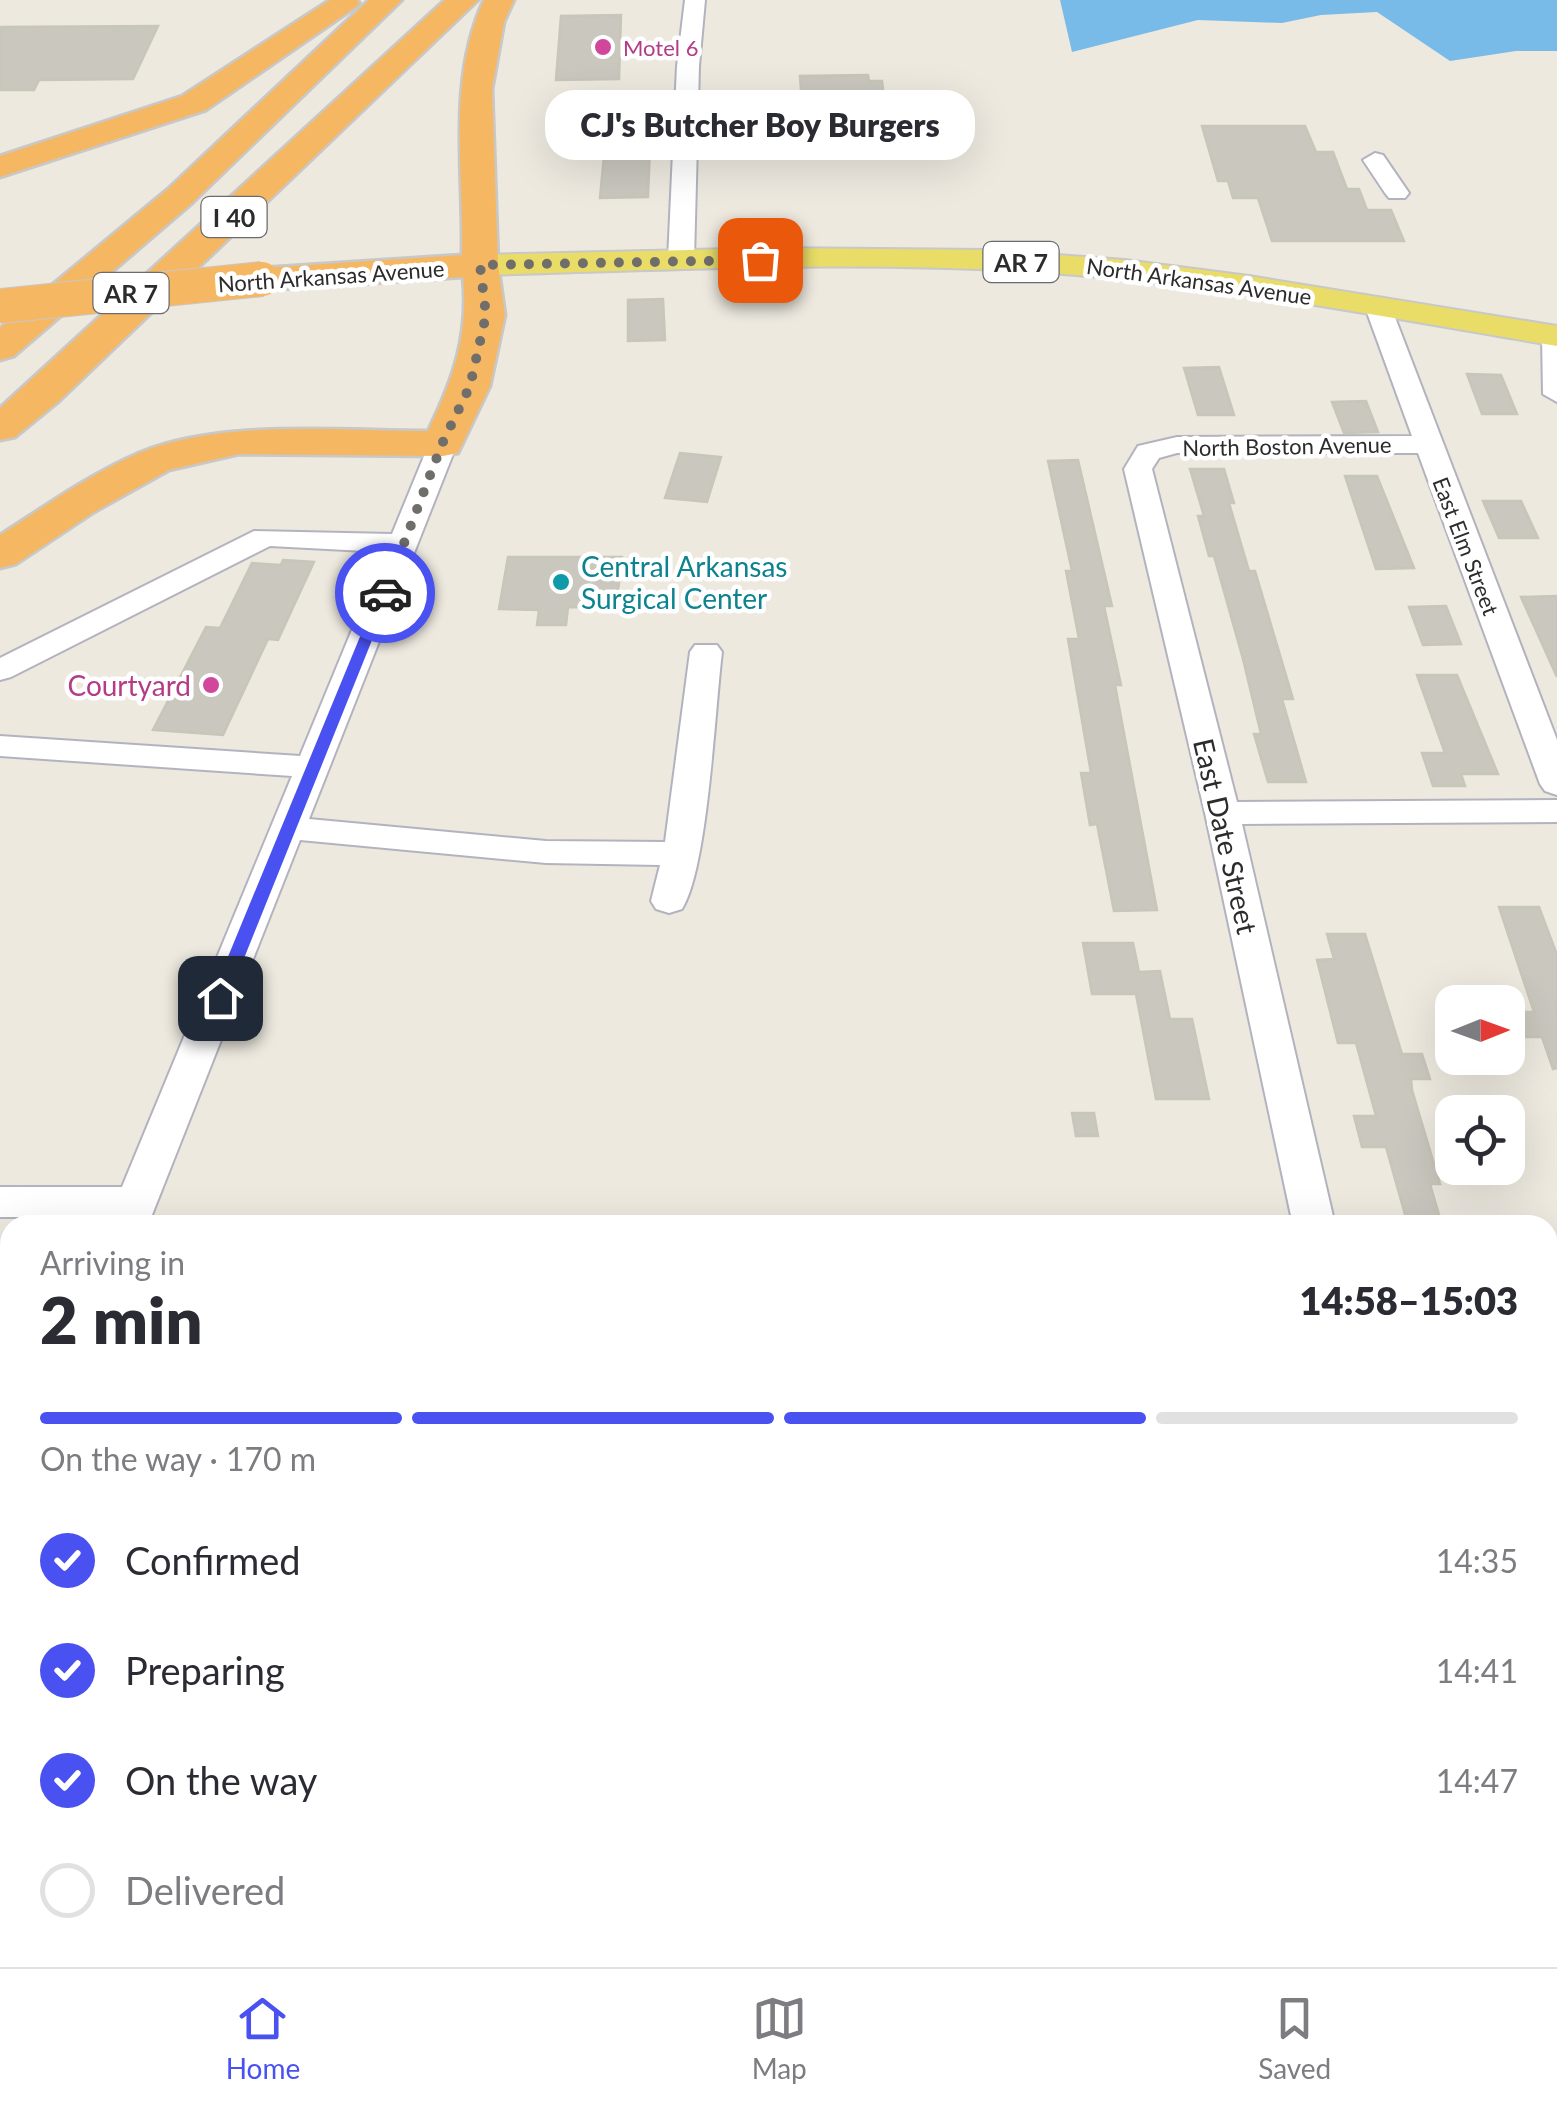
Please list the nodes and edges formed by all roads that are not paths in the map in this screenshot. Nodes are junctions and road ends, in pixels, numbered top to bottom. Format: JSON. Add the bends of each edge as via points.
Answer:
{"nodes":[{"id":1,"x":352,"y":0,"type":"edge"},
{"id":2,"x":387,"y":0,"type":"edge"},
{"id":3,"x":463,"y":0,"type":"edge"},
{"id":4,"x":498,"y":0,"type":"edge"},
{"id":5,"x":695,"y":0,"type":"edge"},
{"id":6,"x":1375,"y":160,"type":"dead end"},
{"id":7,"x":0,"y":166,"type":"edge"},
{"id":8,"x":1397,"y":193,"type":"dead end"},
{"id":9,"x":681,"y":260,"type":"junction"},
{"id":10,"x":480,"y":265,"type":"junction"},
{"id":11,"x":0,"y":306,"type":"edge"},
{"id":12,"x":1378,"y":307,"type":"junction"},
{"id":13,"x":1556,"y":336,"type":"edge"},
{"id":14,"x":0,"y":348,"type":"edge"},
{"id":15,"x":1557,"y":394,"type":"edge"},
{"id":16,"x":0,"y":428,"type":"edge"},
{"id":17,"x":442,"y":444,"type":"junction"},
{"id":18,"x":1427,"y":444,"type":"junction"},
{"id":19,"x":1148,"y":452,"type":"joint"},
{"id":20,"x":404,"y":544,"type":"junction"},
{"id":21,"x":0,"y":555,"type":"edge"},
{"id":22,"x":706,"y":652,"type":"dead end"},
{"id":23,"x":0,"y":670,"type":"edge"},
{"id":24,"x":0,"y":746,"type":"edge"},
{"id":25,"x":314,"y":767,"type":"junction"},
{"id":26,"x":1557,"y":784,"type":"edge"},
{"id":27,"x":1557,"y":810,"type":"edge"},
{"id":28,"x":1222,"y":812,"type":"junction"},
{"id":29,"x":288,"y":828,"type":"junction"},
{"id":30,"x":680,"y":854,"type":"junction"},
{"id":31,"x":670,"y":901,"type":"dead end"},
{"id":32,"x":0,"y":1202,"type":"edge"},
{"id":33,"x":132,"y":1213,"type":"edge"},
{"id":34,"x":1312,"y":1215,"type":"edge"}],
"edges":[{"from":1,"to":7,"type":"highway","via":[[194,103]]},
{"from":2,"to":14,"type":"highway","number":"I 40","via":[[180,196]]},
{"from":3,"to":16,"type":"highway","number":"I 40"},
{"from":4,"to":10,"type":"highway","via":[[476,89]]},
{"from":5,"to":9,"type":"street"},
{"from":6,"to":8,"type":"street"},
{"from":9,"to":10,"type":"main road","name":"North Arkansas Avenue","number":"AR 7"},
{"from":9,"to":12,"type":"main road","name":"North Arkansas Avenue","number":"AR 7","via":[[1060,264]]},
{"from":10,"to":11,"type":"highway","name":"North Arkansas Avenue","number":"AR 7","bridge":true},
{"from":10,"to":17,"type":"highway","via":[[486,315],[470,386]]},
{"from":12,"to":13,"type":"main road","name":"North Arkansas Avenue","number":"AR 7"},
{"from":12,"to":18,"type":"street","name":"East Elm Street"},
{"from":13,"to":15,"type":"street"},
{"from":17,"to":20,"type":"street"},
{"from":17,"to":21,"type":"highway","via":[[239,442],[155,461]]},
{"from":18,"to":19,"type":"street","name":"North Boston Avenue","via":[[1177,446]]},
{"from":18,"to":26,"type":"street","name":"East Elm Street"},
{"from":19,"to":28,"type":"street","name":"East Date Street","via":[[1138,468]]},
{"from":20,"to":23,"type":"street","via":[[265,537]]},
{"from":20,"to":25,"type":"street"},
{"from":22,"to":30,"type":"street"},
{"from":24,"to":25,"type":"street"},
{"from":25,"to":29,"type":"street"},
{"from":27,"to":28,"type":"street"},
{"from":28,"to":34,"type":"street","name":"East Date Street"},
{"from":29,"to":30,"type":"street","via":[[546,852]]},
{"from":29,"to":33,"type":"street"},
{"from":30,"to":31,"type":"street"},
{"from":32,"to":33,"type":"street"}]}
